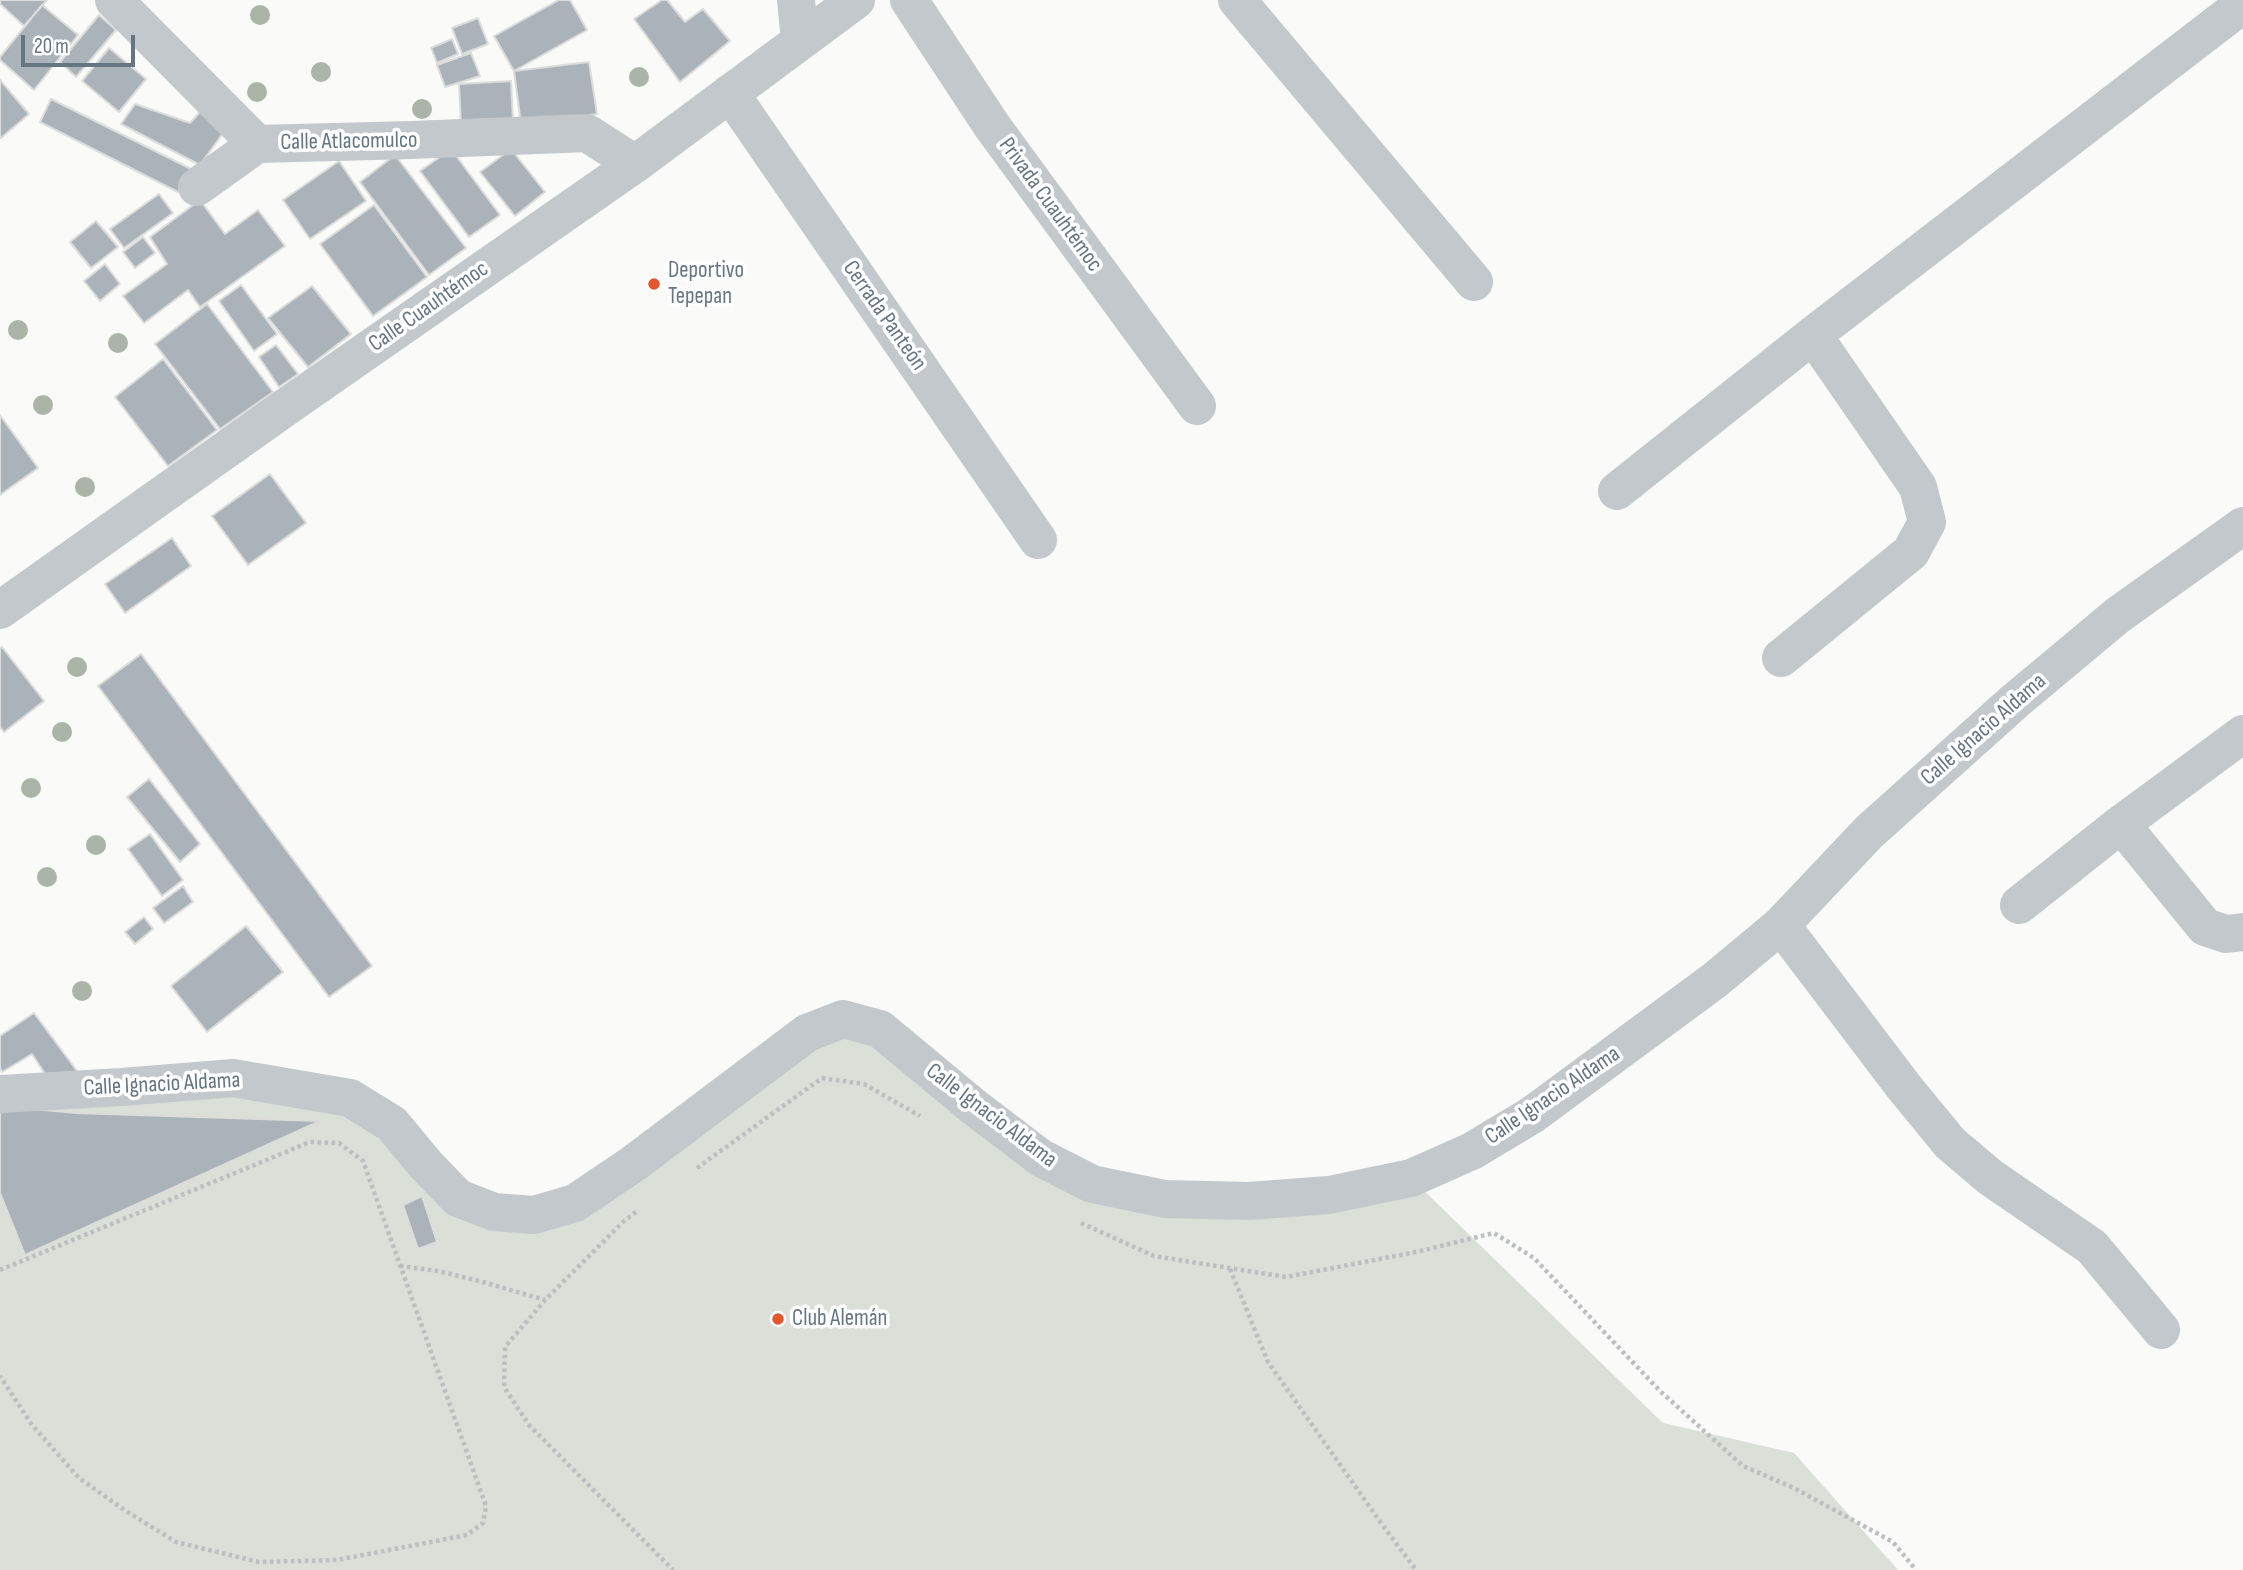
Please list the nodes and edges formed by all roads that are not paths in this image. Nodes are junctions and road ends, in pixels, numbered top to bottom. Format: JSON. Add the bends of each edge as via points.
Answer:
{"nodes":[{"id":1,"x":114,"y":0,"type":"edge"},
{"id":2,"x":796,"y":0,"type":"edge"},
{"id":3,"x":856,"y":0,"type":"edge"},
{"id":4,"x":909,"y":0,"type":"edge"},
{"id":5,"x":1237,"y":0,"type":"edge"},
{"id":6,"x":2233,"y":13,"type":"edge"},
{"id":7,"x":800,"y":41,"type":"junction"},
{"id":8,"x":730,"y":93,"type":"junction"},
{"id":9,"x":257,"y":144,"type":"junction"},
{"id":10,"x":635,"y":164,"type":"junction"},
{"id":11,"x":197,"y":187,"type":"dead end"},
{"id":12,"x":1474,"y":282,"type":"dead end"},
{"id":13,"x":1814,"y":335,"type":"junction"},
{"id":14,"x":1197,"y":406,"type":"dead end"},
{"id":15,"x":1617,"y":491,"type":"dead end"},
{"id":16,"x":2243,"y":526,"type":"edge"},
{"id":17,"x":1038,"y":540,"type":"dead end"},
{"id":18,"x":0,"y":610,"type":"edge"},
{"id":19,"x":1781,"y":658,"type":"dead end"},
{"id":20,"x":2243,"y":734,"type":"edge"},
{"id":21,"x":2121,"y":824,"type":"junction"},
{"id":22,"x":2019,"y":905,"type":"dead end"},
{"id":23,"x":1781,"y":925,"type":"junction"},
{"id":24,"x":2243,"y":933,"type":"edge"},
{"id":25,"x":0,"y":1094,"type":"edge"},
{"id":26,"x":2161,"y":1330,"type":"dead end"}],
"edges":[{"from":1,"to":9,"type":"street","name":"Calle Atlacomulco"},
{"from":2,"to":7,"type":"street"},
{"from":3,"to":7,"type":"street","name":"Calle Cuauhtémoc"},
{"from":4,"to":14,"type":"street","name":"Privada Cuauhtémoc","via":[[992,126]]},
{"from":5,"to":12,"type":"street"},
{"from":6,"to":13,"type":"street"},
{"from":7,"to":8,"type":"street","name":"Calle Cuauhtémoc"},
{"from":8,"to":10,"type":"street","name":"Calle Cuauhtémoc"},
{"from":8,"to":17,"type":"street","name":"Cerrada Panteón"},
{"from":9,"to":10,"type":"street","name":"Calle Atlacomulco","via":[[587,133]]},
{"from":9,"to":11,"type":"street"},
{"from":10,"to":18,"type":"street","name":"Calle Cuauhtémoc"},
{"from":13,"to":15,"type":"street"},
{"from":13,"to":19,"type":"street","via":[[1918,487],[1927,522],[1910,552]]},
{"from":16,"to":23,"type":"street","name":"Calle Ignacio Aldama","via":[[2118,615],[2015,701],[1869,832]]},
{"from":20,"to":21,"type":"street"},
{"from":21,"to":22,"type":"street"},
{"from":21,"to":24,"type":"street","via":[[2205,927],[2226,934]]},
{"from":23,"to":25,"type":"street","name":"Calle Ignacio Aldama","via":[[1715,980],[1532,1115],[1472,1151],[1410,1178],[1329,1195],[1250,1201],[1165,1199],[1092,1184],[1041,1158],[880,1029],[843,1019],[807,1032],[576,1203],[534,1215],[494,1212],[458,1198],[392,1124],[350,1098],[233,1078]]},
{"from":23,"to":26,"type":"street","via":[[1950,1143],[1990,1177],[2092,1247]]}]}
